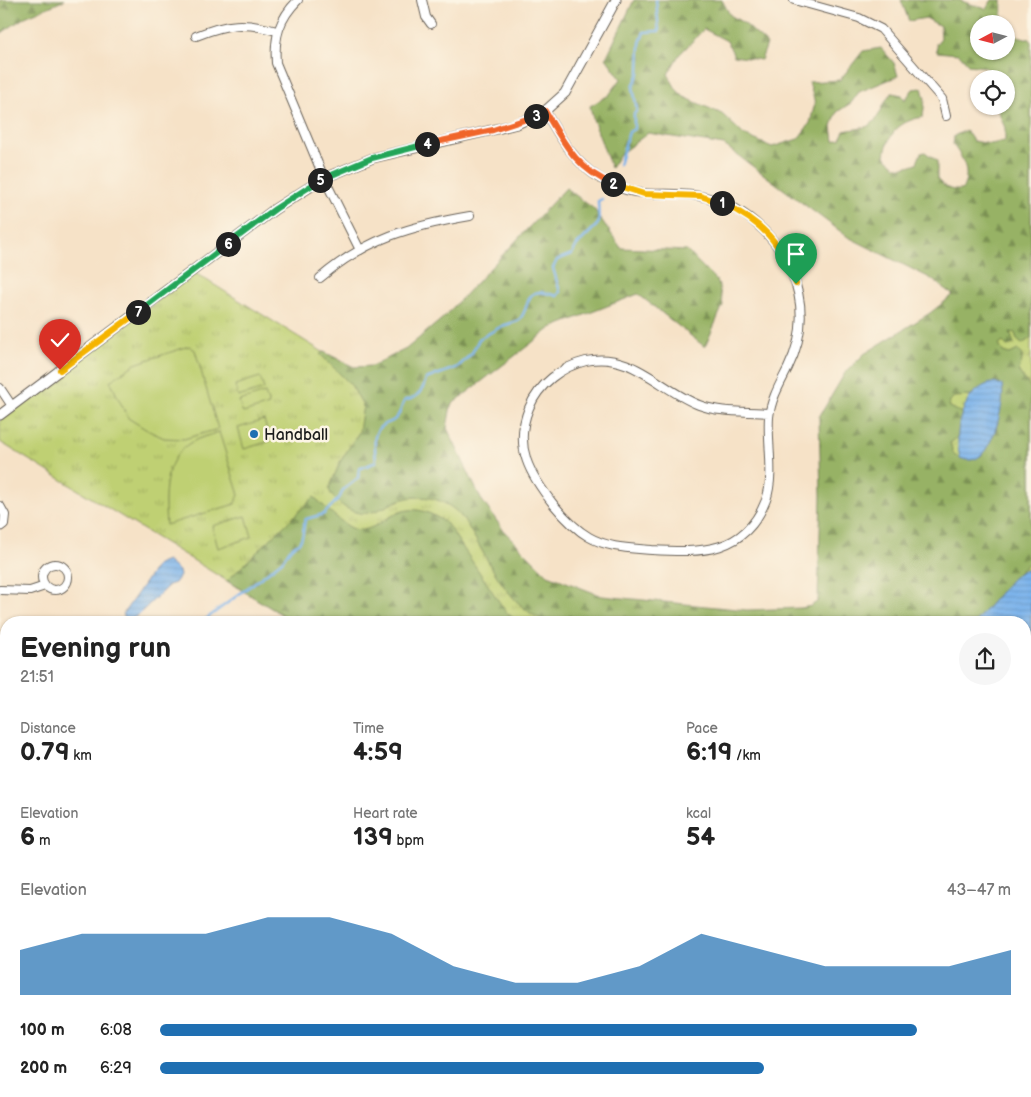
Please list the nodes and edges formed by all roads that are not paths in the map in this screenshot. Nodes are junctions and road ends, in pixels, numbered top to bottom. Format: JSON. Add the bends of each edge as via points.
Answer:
{"nodes":[{"id":1,"x":298,"y":0,"type":"edge"},
{"id":2,"x":422,"y":0,"type":"edge"},
{"id":3,"x":616,"y":0,"type":"edge"},
{"id":4,"x":794,"y":0,"type":"edge"},
{"id":5,"x":431,"y":24,"type":"dead end"},
{"id":6,"x":277,"y":30,"type":"junction"},
{"id":7,"x":196,"y":36,"type":"dead end"},
{"id":8,"x":545,"y":111,"type":"junction"},
{"id":9,"x":946,"y":116,"type":"dead end"},
{"id":10,"x":324,"y":178,"type":"junction"},
{"id":11,"x":470,"y":216,"type":"dead end"},
{"id":12,"x":360,"y":250,"type":"junction"},
{"id":13,"x":320,"y":278,"type":"dead end"},
{"id":14,"x":0,"y":388,"type":"edge"},
{"id":15,"x":12,"y":406,"type":"junction"},
{"id":16,"x":769,"y":413,"type":"junction"},
{"id":17,"x":0,"y":415,"type":"edge"},
{"id":18,"x":0,"y":506,"type":"edge"},
{"id":19,"x":0,"y":528,"type":"edge"},
{"id":20,"x":45,"y":586,"type":"dead end"},
{"id":21,"x":0,"y":590,"type":"edge"}],
"edges":[{"from":1,"to":6,"type":"street"},
{"from":2,"to":5,"type":"street"},
{"from":3,"to":8,"type":"street","via":[[565,92]]},
{"from":4,"to":9,"type":"street","via":[[859,18],[881,29],[942,99]]},
{"from":6,"to":7,"type":"street","via":[[239,23]]},
{"from":6,"to":10,"type":"street","via":[[275,46],[280,77]]},
{"from":8,"to":10,"type":"street","via":[[517,124],[372,158]]},
{"from":8,"to":16,"type":"street","via":[[569,152],[601,180],[644,194],[682,194],[714,200],[766,230],[776,242],[800,296],[802,322],[794,353]]},
{"from":10,"to":12,"type":"street"},
{"from":10,"to":15,"type":"street","via":[[275,209]]},
{"from":11,"to":12,"type":"street","via":[[404,230]]},
{"from":12,"to":13,"type":"street"},
{"from":14,"to":15,"type":"street"},
{"from":15,"to":17,"type":"street"},
{"from":16,"to":16,"type":"street","via":[[701,406],[635,367],[620,362],[588,361],[556,374],[536,394],[525,419],[524,455],[529,471],[541,489],[560,512],[587,536],[621,548],[693,552],[714,549],[743,534],[767,497],[770,483]]},
{"from":18,"to":19,"type":"street","via":[[5,515]]},
{"from":20,"to":21,"type":"street","via":[[26,591]]}]}
